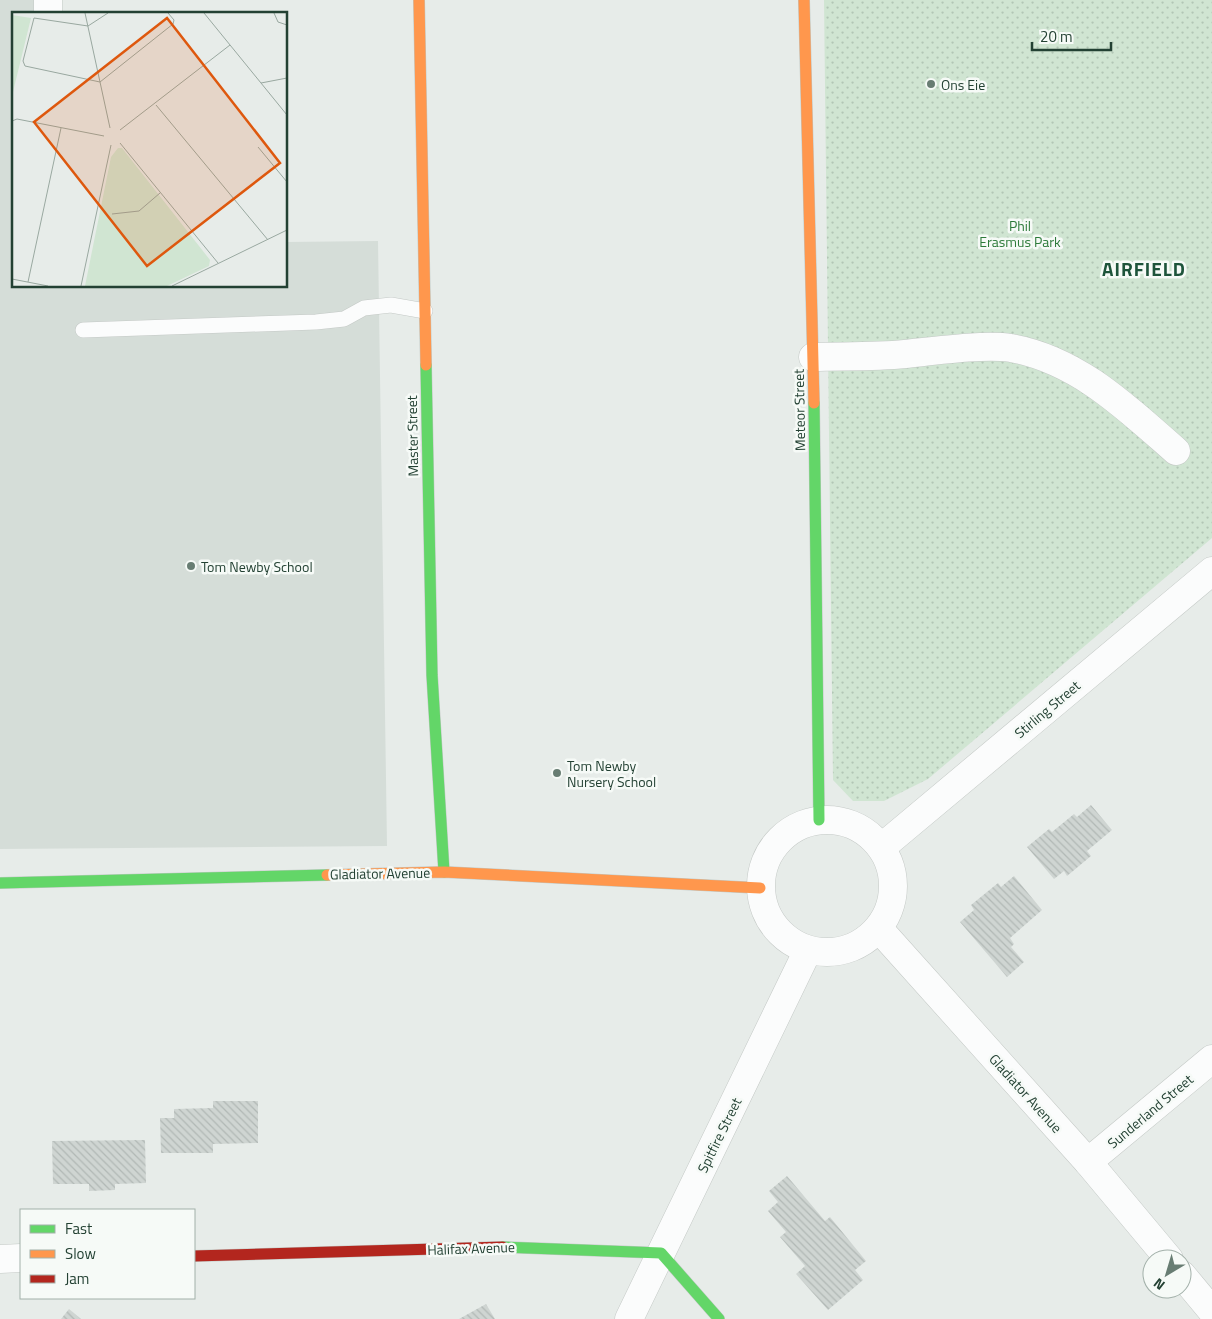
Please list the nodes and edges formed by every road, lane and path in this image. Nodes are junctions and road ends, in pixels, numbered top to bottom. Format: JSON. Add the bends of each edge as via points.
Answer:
{"nodes":[{"id":1,"x":419,"y":0,"type":"edge"},
{"id":2,"x":804,"y":0,"type":"edge"},
{"id":3,"x":425,"y":311,"type":"junction"},
{"id":4,"x":83,"y":330,"type":"dead end"},
{"id":5,"x":814,"y":356,"type":"junction"},
{"id":6,"x":1176,"y":451,"type":"dead end"},
{"id":7,"x":1212,"y":570,"type":"edge"},
{"id":8,"x":819,"y":820,"type":"junction"},
{"id":9,"x":882,"y":848,"type":"junction"},
{"id":10,"x":444,"y":872,"type":"junction"},
{"id":11,"x":0,"y":882,"type":"edge"},
{"id":12,"x":760,"y":888,"type":"junction"},
{"id":13,"x":880,"y":930,"type":"junction"},
{"id":14,"x":808,"y":950,"type":"junction"},
{"id":15,"x":1212,"y":1059,"type":"edge"},
{"id":16,"x":1088,"y":1162,"type":"junction"},
{"id":17,"x":1161,"y":1249,"type":"edge"},
{"id":18,"x":661,"y":1253,"type":"junction"},
{"id":19,"x":195,"y":1256,"type":"edge"},
{"id":20,"x":20,"y":1258,"type":"edge"},
{"id":21,"x":0,"y":1259,"type":"edge"},
{"id":22,"x":1192,"y":1287,"type":"edge"},
{"id":23,"x":1212,"y":1311,"type":"edge"},
{"id":24,"x":629,"y":1319,"type":"edge"},
{"id":25,"x":719,"y":1319,"type":"edge"}],
"edges":[{"from":1,"to":3,"type":"street","name":"Master Street"},
{"from":2,"to":5,"type":"street","name":"Meteor Street"},
{"from":3,"to":4,"type":"lane","via":[[391,305],[364,308],[344,319],[316,322]]},
{"from":3,"to":10,"type":"street","name":"Master Street","via":[[432,674]]},
{"from":5,"to":6,"type":"street","via":[[884,356],[1010,348],[1050,359],[1084,376],[1117,399]]},
{"from":5,"to":8,"type":"street","name":"Meteor Street"},
{"from":7,"to":9,"type":"street","name":"Stirling Street"},
{"from":8,"to":9,"type":"street","via":[[851,824]]},
{"from":8,"to":12,"type":"street","via":[[790,830],[774,846],[763,866]]},
{"from":9,"to":13,"type":"street","via":[[891,865],[894,884],[892,903]]},
{"from":10,"to":11,"type":"street","name":"Gladiator Avenue"},
{"from":10,"to":12,"type":"street","name":"Gladiator Avenue"},
{"from":12,"to":14,"type":"street","via":[[764,908],[774,927],[789,941]]},
{"from":13,"to":14,"type":"street","via":[[852,949],[830,954]]},
{"from":13,"to":16,"type":"street","name":"Gladiator Avenue"},
{"from":14,"to":18,"type":"street","name":"Spitfire Street"},
{"from":15,"to":16,"type":"street","name":"Sunderland Street"},
{"from":16,"to":17,"type":"street","name":"Gladiator Avenue"},
{"from":18,"to":19,"type":"street","name":"Halifax Avenue","via":[[522,1246]]},
{"from":18,"to":24,"type":"street","name":"Spitfire Street"},
{"from":18,"to":25,"type":"street"},
{"from":20,"to":21,"type":"street"},
{"from":22,"to":23,"type":"street"}]}
